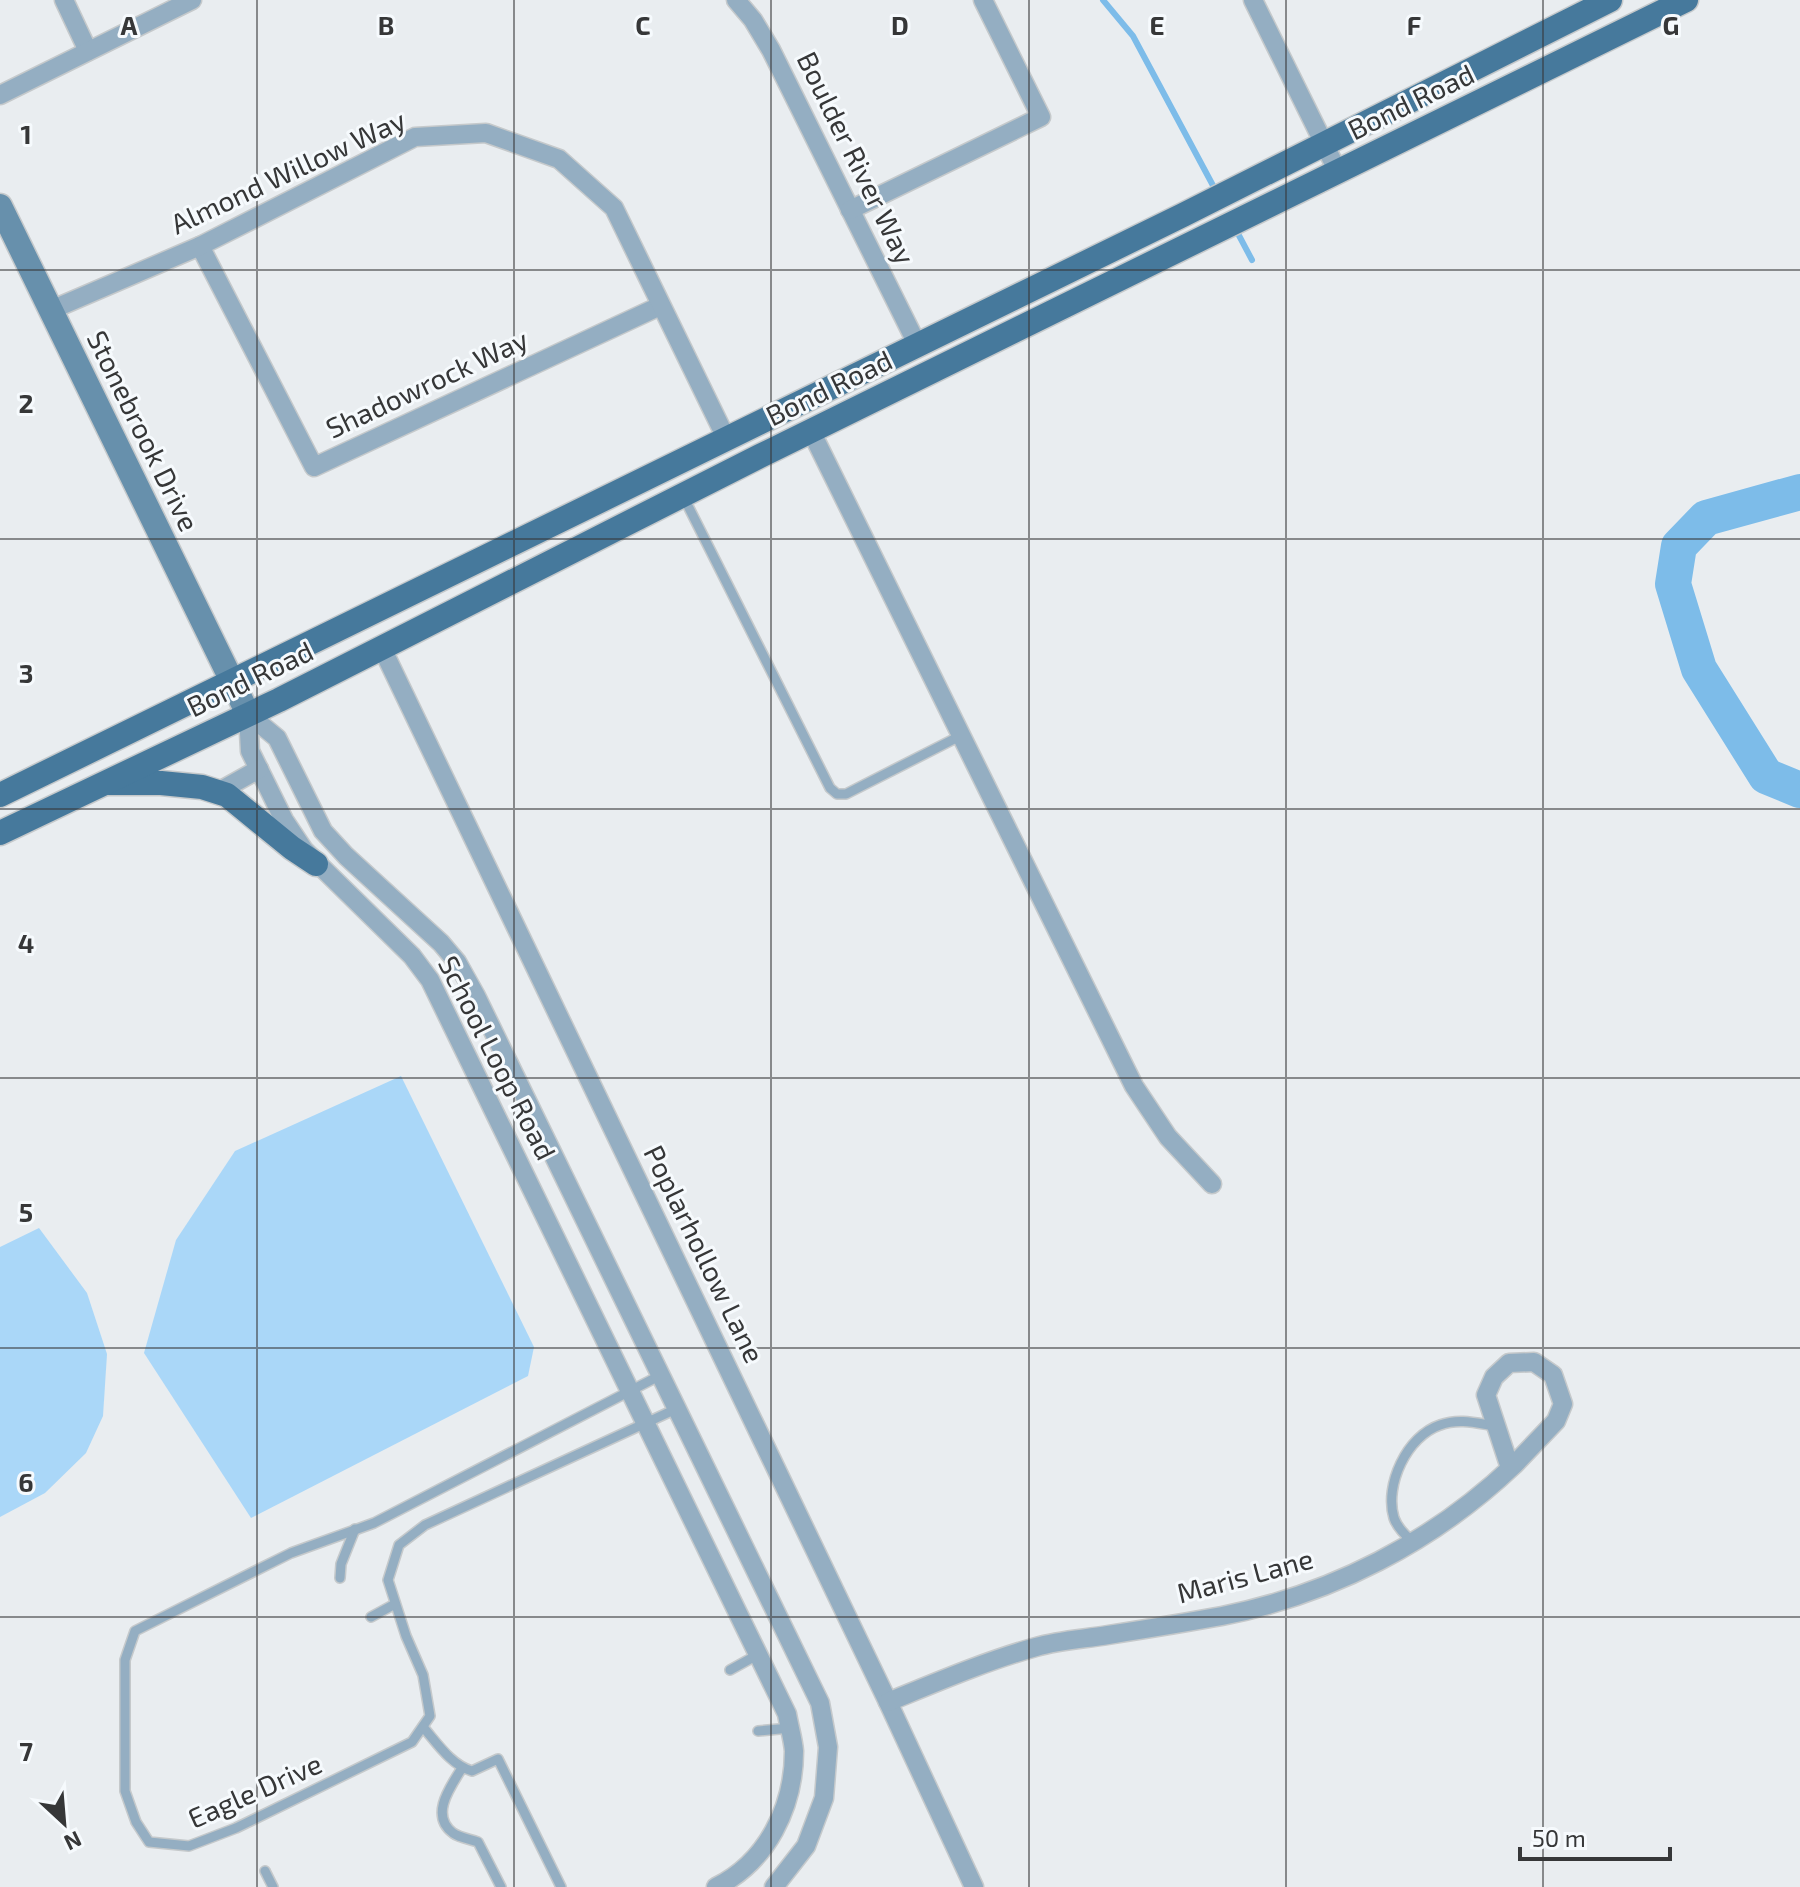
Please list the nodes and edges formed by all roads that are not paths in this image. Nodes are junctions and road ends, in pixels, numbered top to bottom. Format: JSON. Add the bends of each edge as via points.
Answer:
{"nodes":[{"id":1,"x":64,"y":0,"type":"edge"},
{"id":2,"x":192,"y":0,"type":"edge"},
{"id":3,"x":736,"y":0,"type":"edge"},
{"id":4,"x":983,"y":0,"type":"edge"},
{"id":5,"x":1253,"y":0,"type":"edge"},
{"id":6,"x":1610,"y":0,"type":"edge"},
{"id":7,"x":1652,"y":0,"type":"edge"},
{"id":8,"x":1686,"y":0,"type":"edge"},
{"id":9,"x":88,"y":51,"type":"junction"},
{"id":10,"x":1559,"y":62,"type":"junction"},
{"id":11,"x":0,"y":95,"type":"edge"},
{"id":12,"x":1325,"y":144,"type":"junction"},
{"id":13,"x":1338,"y":172,"type":"junction"},
{"id":14,"x":0,"y":206,"type":"edge"},
{"id":15,"x":850,"y":210,"type":"junction"},
{"id":16,"x":200,"y":246,"type":"junction"},
{"id":17,"x":660,"y":306,"type":"junction"},
{"id":18,"x":51,"y":310,"type":"junction"},
{"id":19,"x":918,"y":346,"type":"junction"},
{"id":20,"x":811,"y":431,"type":"junction"},
{"id":21,"x":727,"y":440,"type":"junction"},
{"id":22,"x":760,"y":456,"type":"junction"},
{"id":23,"x":682,"y":495,"type":"junction"},
{"id":24,"x":381,"y":646,"type":"junction"},
{"id":25,"x":233,"y":683,"type":"junction"},
{"id":26,"x":248,"y":714,"type":"junction"},
{"id":27,"x":960,"y":736,"type":"junction"},
{"id":28,"x":259,"y":769,"type":"junction"},
{"id":29,"x":103,"y":783,"type":"junction"},
{"id":30,"x":218,"y":792,"type":"junction"},
{"id":31,"x":0,"y":795,"type":"edge"},
{"id":32,"x":0,"y":833,"type":"edge"},
{"id":33,"x":316,"y":864,"type":"junction"},
{"id":34,"x":1212,"y":1184,"type":"dead end"},
{"id":35,"x":659,"y":1376,"type":"junction"},
{"id":36,"x":629,"y":1391,"type":"junction"},
{"id":37,"x":676,"y":1409,"type":"junction"},
{"id":38,"x":645,"y":1424,"type":"junction"},
{"id":39,"x":1496,"y":1427,"type":"junction"},
{"id":40,"x":1510,"y":1468,"type":"junction"},
{"id":41,"x":355,"y":1529,"type":"junction"},
{"id":42,"x":1413,"y":1542,"type":"junction"},
{"id":43,"x":340,"y":1578,"type":"dead end"},
{"id":44,"x":395,"y":1604,"type":"junction"},
{"id":45,"x":371,"y":1617,"type":"dead end"},
{"id":46,"x":759,"y":1654,"type":"junction"},
{"id":47,"x":730,"y":1670,"type":"dead end"},
{"id":48,"x":888,"y":1702,"type":"junction"},
{"id":49,"x":423,"y":1727,"type":"junction"},
{"id":50,"x":790,"y":1728,"type":"junction"},
{"id":51,"x":758,"y":1731,"type":"dead end"},
{"id":52,"x":462,"y":1768,"type":"junction"},
{"id":53,"x":265,"y":1871,"type":"dead end"},
{"id":54,"x":273,"y":1887,"type":"edge"},
{"id":55,"x":501,"y":1887,"type":"edge"},
{"id":56,"x":561,"y":1887,"type":"edge"},
{"id":57,"x":716,"y":1887,"type":"edge"},
{"id":58,"x":774,"y":1887,"type":"edge"},
{"id":59,"x":974,"y":1887,"type":"edge"}],
"edges":[{"from":1,"to":9,"type":"street"},
{"from":2,"to":9,"type":"street"},
{"from":3,"to":15,"type":"street","name":"Boulder River Way","via":[[771,50]]},
{"from":4,"to":15,"type":"street","via":[[1041,117]]},
{"from":5,"to":12,"type":"street"},
{"from":6,"to":12,"type":"main road","name":"Bond Road"},
{"from":7,"to":10,"type":"main road","via":[[1598,27]]},
{"from":8,"to":10,"type":"main road","name":"Bond Road"},
{"from":9,"to":11,"type":"street"},
{"from":10,"to":13,"type":"main road","name":"Bond Road"},
{"from":12,"to":13,"type":"street"},
{"from":12,"to":19,"type":"main road","name":"Bond Road"},
{"from":13,"to":20,"type":"main road","name":"Bond Road"},
{"from":14,"to":18,"type":"street","name":"Stonebrook Drive"},
{"from":15,"to":19,"type":"street","name":"Boulder River Way"},
{"from":16,"to":17,"type":"street","name":"Almond Willow Way","via":[[415,137],[486,133],[559,159],[614,208]]},
{"from":16,"to":17,"type":"street","name":"Shadowrock Way","via":[[314,467]]},
{"from":16,"to":18,"type":"street","name":"Almond Willow Way"},
{"from":17,"to":21,"type":"street","name":"Almond Willow Way"},
{"from":18,"to":25,"type":"street","name":"Stonebrook Drive"},
{"from":19,"to":21,"type":"main road","name":"Bond Road"},
{"from":19,"to":22,"type":"main road","via":[[907,368],[775,435]]},
{"from":20,"to":22,"type":"main road","name":"Bond Road"},
{"from":20,"to":27,"type":"street"},
{"from":21,"to":25,"type":"main road","name":"Bond Road"},
{"from":22,"to":23,"type":"main road","name":"Bond Road"},
{"from":23,"to":24,"type":"main road","name":"Bond Road"},
{"from":23,"to":27,"type":"lane","via":[[830,788],[846,794]]},
{"from":24,"to":26,"type":"main road","name":"Bond Road"},
{"from":24,"to":48,"type":"street","name":"Poplarhollow Lane"},
{"from":25,"to":26,"type":"street","name":"Stonebrook Drive"},
{"from":25,"to":31,"type":"main road","name":"Bond Road"},
{"from":26,"to":28,"type":"street","name":"School Loop Road","via":[[250,751]]},
{"from":26,"to":29,"type":"main road","name":"Bond Road"},
{"from":26,"to":35,"type":"street","name":"School Loop Road","via":[[277,738],[323,831],[457,962]]},
{"from":27,"to":34,"type":"street","via":[[1134,1086],[1168,1137]]},
{"from":28,"to":30,"type":"street"},
{"from":28,"to":33,"type":"street","name":"School Loop Road","via":[[284,820]]},
{"from":29,"to":30,"type":"main road","via":[[161,783]]},
{"from":29,"to":32,"type":"main road","name":"Bond Road"},
{"from":30,"to":33,"type":"main road"},
{"from":33,"to":36,"type":"street","name":"School Loop Road","via":[[430,980]]},
{"from":35,"to":36,"type":"lane","name":"Eagle Drive"},
{"from":35,"to":37,"type":"street","name":"School Loop Road"},
{"from":36,"to":38,"type":"street","name":"School Loop Road"},
{"from":36,"to":41,"type":"lane","name":"Eagle Drive"},
{"from":37,"to":38,"type":"lane"},
{"from":37,"to":58,"type":"street","name":"School Loop Road","via":[[820,1703],[828,1747],[824,1798],[806,1846]]},
{"from":38,"to":44,"type":"lane","via":[[425,1525],[399,1545],[388,1580]]},
{"from":38,"to":46,"type":"street","name":"School Loop Road"},
{"from":39,"to":40,"type":"street"},
{"from":39,"to":40,"type":"street","name":"Maris Lane","via":[[1486,1395],[1494,1377],[1509,1363],[1534,1362],[1553,1375],[1563,1404],[1556,1421]]},
{"from":39,"to":42,"type":"lane","via":[[1458,1421],[1431,1428],[1403,1458],[1392,1489],[1393,1504],[1395,1520]]},
{"from":40,"to":42,"type":"street","name":"Maris Lane"},
{"from":41,"to":43,"type":"lane"},
{"from":41,"to":49,"type":"lane","name":"Eagle Drive","via":[[291,1553],[135,1631],[125,1660],[125,1791],[149,1842],[189,1846],[412,1742]]},
{"from":42,"to":48,"type":"street","name":"Maris Lane","via":[[1366,1568],[1282,1601],[1036,1647]]},
{"from":44,"to":45,"type":"lane"},
{"from":44,"to":49,"type":"lane","via":[[423,1675],[430,1716]]},
{"from":46,"to":47,"type":"lane"},
{"from":46,"to":50,"type":"street","name":"School Loop Road"},
{"from":48,"to":59,"type":"street","name":"Poplarhollow Lane"},
{"from":49,"to":52,"type":"lane"},
{"from":50,"to":51,"type":"lane"},
{"from":50,"to":57,"type":"street","name":"School Loop Road","via":[[791,1790],[776,1830],[749,1865]]},
{"from":52,"to":55,"type":"lane","via":[[444,1797],[445,1824],[451,1832],[478,1842]]},
{"from":52,"to":56,"type":"lane","via":[[472,1771],[498,1759]]},
{"from":53,"to":54,"type":"lane"}]}
